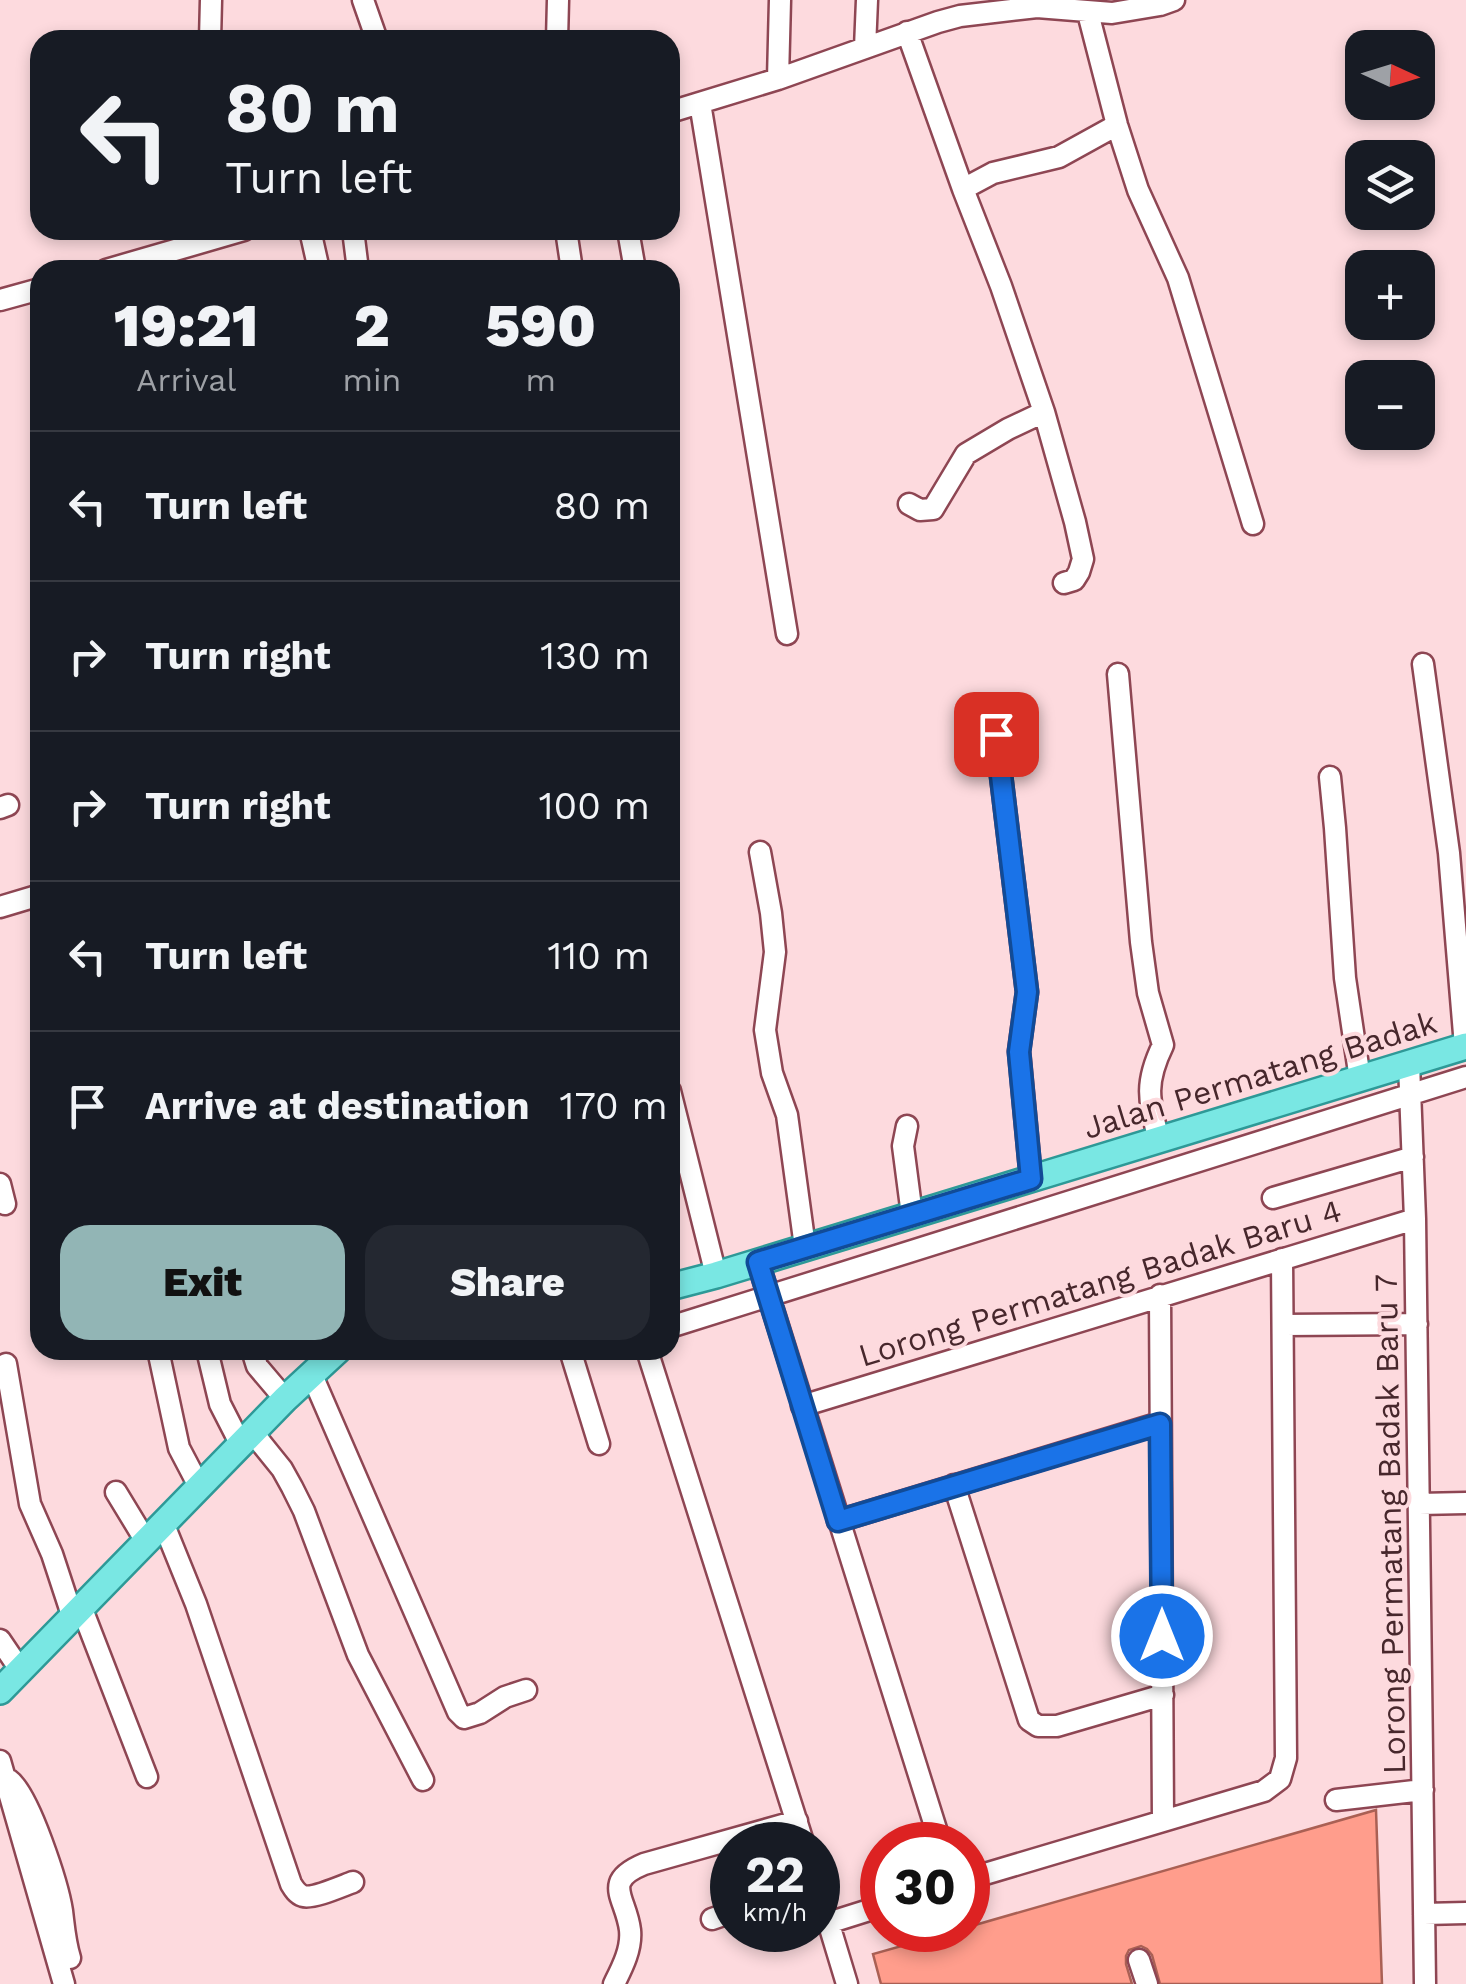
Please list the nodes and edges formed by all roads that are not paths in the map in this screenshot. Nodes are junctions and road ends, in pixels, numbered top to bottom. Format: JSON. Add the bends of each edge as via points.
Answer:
{"nodes":[{"id":1,"x":211,"y":0,"type":"edge"},
{"id":2,"x":363,"y":0,"type":"edge"},
{"id":3,"x":558,"y":0,"type":"edge"},
{"id":4,"x":780,"y":0,"type":"edge"},
{"id":5,"x":866,"y":0,"type":"edge"},
{"id":6,"x":1174,"y":0,"type":"edge"},
{"id":7,"x":984,"y":6,"type":"edge"},
{"id":8,"x":1088,"y":12,"type":"junction"},
{"id":9,"x":210,"y":30,"type":"edge"},
{"id":10,"x":374,"y":30,"type":"edge"},
{"id":11,"x":557,"y":30,"type":"edge"},
{"id":12,"x":907,"y":32,"type":"junction"},
{"id":13,"x":865,"y":48,"type":"junction"},
{"id":14,"x":778,"y":79,"type":"junction"},
{"id":15,"x":700,"y":103,"type":"junction"},
{"id":16,"x":680,"y":109,"type":"edge"},
{"id":17,"x":1117,"y":124,"type":"junction"},
{"id":18,"x":963,"y":190,"type":"junction"},
{"id":19,"x":193,"y":240,"type":"edge"},
{"id":20,"x":139,"y":260,"type":"edge"},
{"id":21,"x":30,"y":291,"type":"edge"},
{"id":22,"x":0,"y":300,"type":"edge"},
{"id":23,"x":1044,"y":412,"type":"junction"},
{"id":24,"x":909,"y":504,"type":"dead end"},
{"id":25,"x":1253,"y":524,"type":"dead end"},
{"id":26,"x":1064,"y":583,"type":"dead end"},
{"id":27,"x":788,"y":634,"type":"dead end"},
{"id":28,"x":1423,"y":664,"type":"dead end"},
{"id":29,"x":1118,"y":674,"type":"dead end"},
{"id":30,"x":996,"y":734,"type":"dead end"},
{"id":31,"x":1330,"y":777,"type":"dead end"},
{"id":32,"x":760,"y":852,"type":"dead end"},
{"id":33,"x":30,"y":898,"type":"edge"},
{"id":34,"x":0,"y":907,"type":"edge"},
{"id":35,"x":1466,"y":1046,"type":"edge"},
{"id":36,"x":1408,"y":1064,"type":"junction"},
{"id":37,"x":1466,"y":1076,"type":"edge"},
{"id":38,"x":1360,"y":1079,"type":"junction"},
{"id":39,"x":1410,"y":1094,"type":"junction"},
{"id":40,"x":906,"y":1126,"type":"dead end"},
{"id":41,"x":680,"y":1130,"type":"edge"},
{"id":42,"x":1159,"y":1141,"type":"junction"},
{"id":43,"x":1413,"y":1157,"type":"junction"},
{"id":44,"x":1031,"y":1179,"type":"junction"},
{"id":45,"x":1273,"y":1198,"type":"dead end"},
{"id":46,"x":912,"y":1215,"type":"junction"},
{"id":47,"x":1416,"y":1219,"type":"junction"},
{"id":48,"x":805,"y":1247,"type":"junction"},
{"id":49,"x":1282,"y":1259,"type":"junction"},
{"id":50,"x":758,"y":1262,"type":"junction"},
{"id":51,"x":716,"y":1274,"type":"junction"},
{"id":52,"x":680,"y":1283,"type":"edge"},
{"id":53,"x":1160,"y":1295,"type":"junction"},
{"id":54,"x":768,"y":1297,"type":"junction"},
{"id":55,"x":680,"y":1324,"type":"edge"},
{"id":56,"x":1417,"y":1324,"type":"junction"},
{"id":57,"x":1284,"y":1325,"type":"junction"},
{"id":58,"x":160,"y":1360,"type":"edge"},
{"id":59,"x":210,"y":1360,"type":"edge"},
{"id":60,"x":255,"y":1360,"type":"edge"},
{"id":61,"x":325,"y":1360,"type":"edge"},
{"id":62,"x":573,"y":1360,"type":"edge"},
{"id":63,"x":650,"y":1360,"type":"edge"},
{"id":64,"x":6,"y":1364,"type":"dead end"},
{"id":65,"x":311,"y":1373,"type":"junction"},
{"id":66,"x":285,"y":1398,"type":"junction"},
{"id":67,"x":802,"y":1406,"type":"junction"},
{"id":68,"x":1160,"y":1424,"type":"junction"},
{"id":69,"x":247,"y":1439,"type":"junction"},
{"id":70,"x":599,"y":1444,"type":"dead end"},
{"id":71,"x":954,"y":1485,"type":"junction"},
{"id":72,"x":200,"y":1488,"type":"junction"},
{"id":73,"x":116,"y":1492,"type":"dead end"},
{"id":74,"x":1466,"y":1503,"type":"edge"},
{"id":75,"x":1420,"y":1504,"type":"junction"},
{"id":76,"x":838,"y":1521,"type":"junction"},
{"id":77,"x":155,"y":1534,"type":"junction"},
{"id":78,"x":78,"y":1614,"type":"junction"},
{"id":79,"x":0,"y":1640,"type":"edge"},
{"id":80,"x":21,"y":1671,"type":"junction"},
{"id":81,"x":0,"y":1690,"type":"edge"},
{"id":82,"x":526,"y":1690,"type":"dead end"},
{"id":83,"x":1163,"y":1695,"type":"junction"},
{"id":84,"x":2,"y":1769,"type":"edge"},
{"id":85,"x":147,"y":1777,"type":"dead end"},
{"id":86,"x":423,"y":1780,"type":"dead end"},
{"id":87,"x":1423,"y":1790,"type":"junction"},
{"id":88,"x":1336,"y":1800,"type":"dead end"},
{"id":89,"x":1163,"y":1820,"type":"junction"},
{"id":90,"x":797,"y":1822,"type":"edge"},
{"id":91,"x":934,"y":1822,"type":"edge"},
{"id":92,"x":710,"y":1846,"type":"edge"},
{"id":93,"x":990,"y":1872,"type":"edge"},
{"id":94,"x":353,"y":1882,"type":"dead end"},
{"id":95,"x":1466,"y":1913,"type":"edge"},
{"id":96,"x":1424,"y":1914,"type":"junction"},
{"id":97,"x":837,"y":1952,"type":"edge"},
{"id":98,"x":1139,"y":1960,"type":"dead end"},
{"id":99,"x":64,"y":1984,"type":"edge"},
{"id":100,"x":77,"y":1984,"type":"edge"},
{"id":101,"x":614,"y":1984,"type":"edge"},
{"id":102,"x":847,"y":1984,"type":"edge"},
{"id":103,"x":1147,"y":1984,"type":"edge"},
{"id":104,"x":1425,"y":1984,"type":"edge"}],
"edges":[{"from":1,"to":9,"type":"street"},
{"from":2,"to":10,"type":"street"},
{"from":3,"to":11,"type":"street"},
{"from":4,"to":14,"type":"street"},
{"from":5,"to":13,"type":"street"},
{"from":6,"to":8,"type":"street","via":[[1112,14]]},
{"from":7,"to":8,"type":"street"},
{"from":7,"to":12,"type":"street"},
{"from":8,"to":17,"type":"street"},
{"from":12,"to":13,"type":"street"},
{"from":12,"to":18,"type":"street"},
{"from":13,"to":14,"type":"street"},
{"from":14,"to":15,"type":"street"},
{"from":15,"to":16,"type":"street"},
{"from":15,"to":27,"type":"street"},
{"from":17,"to":18,"type":"street","via":[[1060,157],[993,173]]},
{"from":17,"to":25,"type":"street","via":[[1178,278]]},
{"from":18,"to":23,"type":"street"},
{"from":19,"to":20,"type":"street"},
{"from":21,"to":22,"type":"street"},
{"from":23,"to":24,"type":"street","via":[[966,454],[933,509]]},
{"from":23,"to":26,"type":"street","via":[[1083,559],[1074,580]]},
{"from":28,"to":35,"type":"street"},
{"from":29,"to":42,"type":"street","via":[[1141,942],[1163,1046],[1149,1090]]},
{"from":30,"to":44,"type":"street","via":[[1027,992],[1019,1052]]},
{"from":31,"to":38,"type":"street","via":[[1344,978]]},
{"from":32,"to":48,"type":"street","via":[[775,952],[765,1030],[787,1115]]},
{"from":33,"to":34,"type":"street"},
{"from":35,"to":36,"type":"main road","name":"Jalan Permatang Badak"},
{"from":36,"to":38,"type":"main road","name":"Jalan Permatang Badak"},
{"from":36,"to":39,"type":"street","name":"Lorong Permatang Badak Baru 7"},
{"from":37,"to":39,"type":"street"},
{"from":38,"to":42,"type":"main road","name":"Jalan Permatang Badak"},
{"from":39,"to":43,"type":"street","name":"Lorong Permatang Badak Baru 7"},
{"from":39,"to":54,"type":"street"},
{"from":40,"to":46,"type":"street"},
{"from":41,"to":51,"type":"street"},
{"from":42,"to":44,"type":"main road","name":"Jalan Permatang Badak"},
{"from":43,"to":45,"type":"street"},
{"from":43,"to":47,"type":"street","name":"Lorong Permatang Badak Baru 7"},
{"from":44,"to":46,"type":"main road","name":"Jalan Permatang Badak"},
{"from":46,"to":48,"type":"main road","name":"Jalan Permatang Badak"},
{"from":47,"to":49,"type":"street","name":"Lorong Permatang Badak Baru 4"},
{"from":47,"to":56,"type":"street","name":"Lorong Permatang Badak Baru 7"},
{"from":48,"to":50,"type":"main road","name":"Jalan Permatang Badak"},
{"from":49,"to":53,"type":"street","name":"Lorong Permatang Badak Baru 4"},
{"from":49,"to":57,"type":"street"},
{"from":50,"to":51,"type":"main road","name":"Jalan Permatang Badak"},
{"from":50,"to":54,"type":"street"},
{"from":51,"to":52,"type":"main road","name":"Jalan Permatang Badak"},
{"from":53,"to":67,"type":"street","name":"Lorong Permatang Badak Baru 4"},
{"from":53,"to":68,"type":"street"},
{"from":54,"to":55,"type":"street"},
{"from":54,"to":67,"type":"street"},
{"from":56,"to":57,"type":"street"},
{"from":56,"to":75,"type":"street","name":"Lorong Permatang Badak Baru 7"},
{"from":57,"to":89,"type":"street","via":[[1284,1769],[1264,1791]]},
{"from":58,"to":72,"type":"street","via":[[179,1448]]},
{"from":59,"to":69,"type":"street","via":[[220,1404]]},
{"from":60,"to":66,"type":"street"},
{"from":61,"to":65,"type":"main road"},
{"from":62,"to":70,"type":"street"},
{"from":63,"to":90,"type":"street"},
{"from":64,"to":78,"type":"street","via":[[30,1504]]},
{"from":65,"to":66,"type":"main road"},
{"from":65,"to":82,"type":"street","via":[[458,1712],[472,1717]]},
{"from":66,"to":69,"type":"main road"},
{"from":67,"to":76,"type":"street"},
{"from":68,"to":71,"type":"street"},
{"from":68,"to":83,"type":"street"},
{"from":69,"to":72,"type":"main road"},
{"from":69,"to":86,"type":"street","via":[[292,1486],[358,1655]]},
{"from":71,"to":76,"type":"street"},
{"from":71,"to":83,"type":"street","via":[[1029,1720],[1057,1726]]},
{"from":72,"to":77,"type":"main road"},
{"from":73,"to":77,"type":"street"},
{"from":74,"to":75,"type":"street"},
{"from":75,"to":87,"type":"street","name":"Lorong Permatang Badak Baru 7"},
{"from":76,"to":91,"type":"street"},
{"from":77,"to":78,"type":"main road"},
{"from":77,"to":94,"type":"street","via":[[196,1604],[291,1884],[312,1896]]},
{"from":78,"to":80,"type":"main road"},
{"from":78,"to":85,"type":"street"},
{"from":79,"to":80,"type":"street"},
{"from":80,"to":81,"type":"main road"},
{"from":83,"to":89,"type":"street"},
{"from":84,"to":99,"type":"street"},
{"from":84,"to":100,"type":"street","via":[[26,1802],[59,1901]]},
{"from":87,"to":88,"type":"street"},
{"from":87,"to":96,"type":"street","name":"Lorong Permatang Badak Baru 7"},
{"from":89,"to":93,"type":"street"},
{"from":92,"to":101,"type":"street","via":[[624,1874],[618,1891],[630,1942]]},
{"from":95,"to":96,"type":"street"},
{"from":96,"to":104,"type":"street","name":"Lorong Permatang Badak Baru 7"},
{"from":97,"to":102,"type":"street"},
{"from":98,"to":103,"type":"street"}]}
